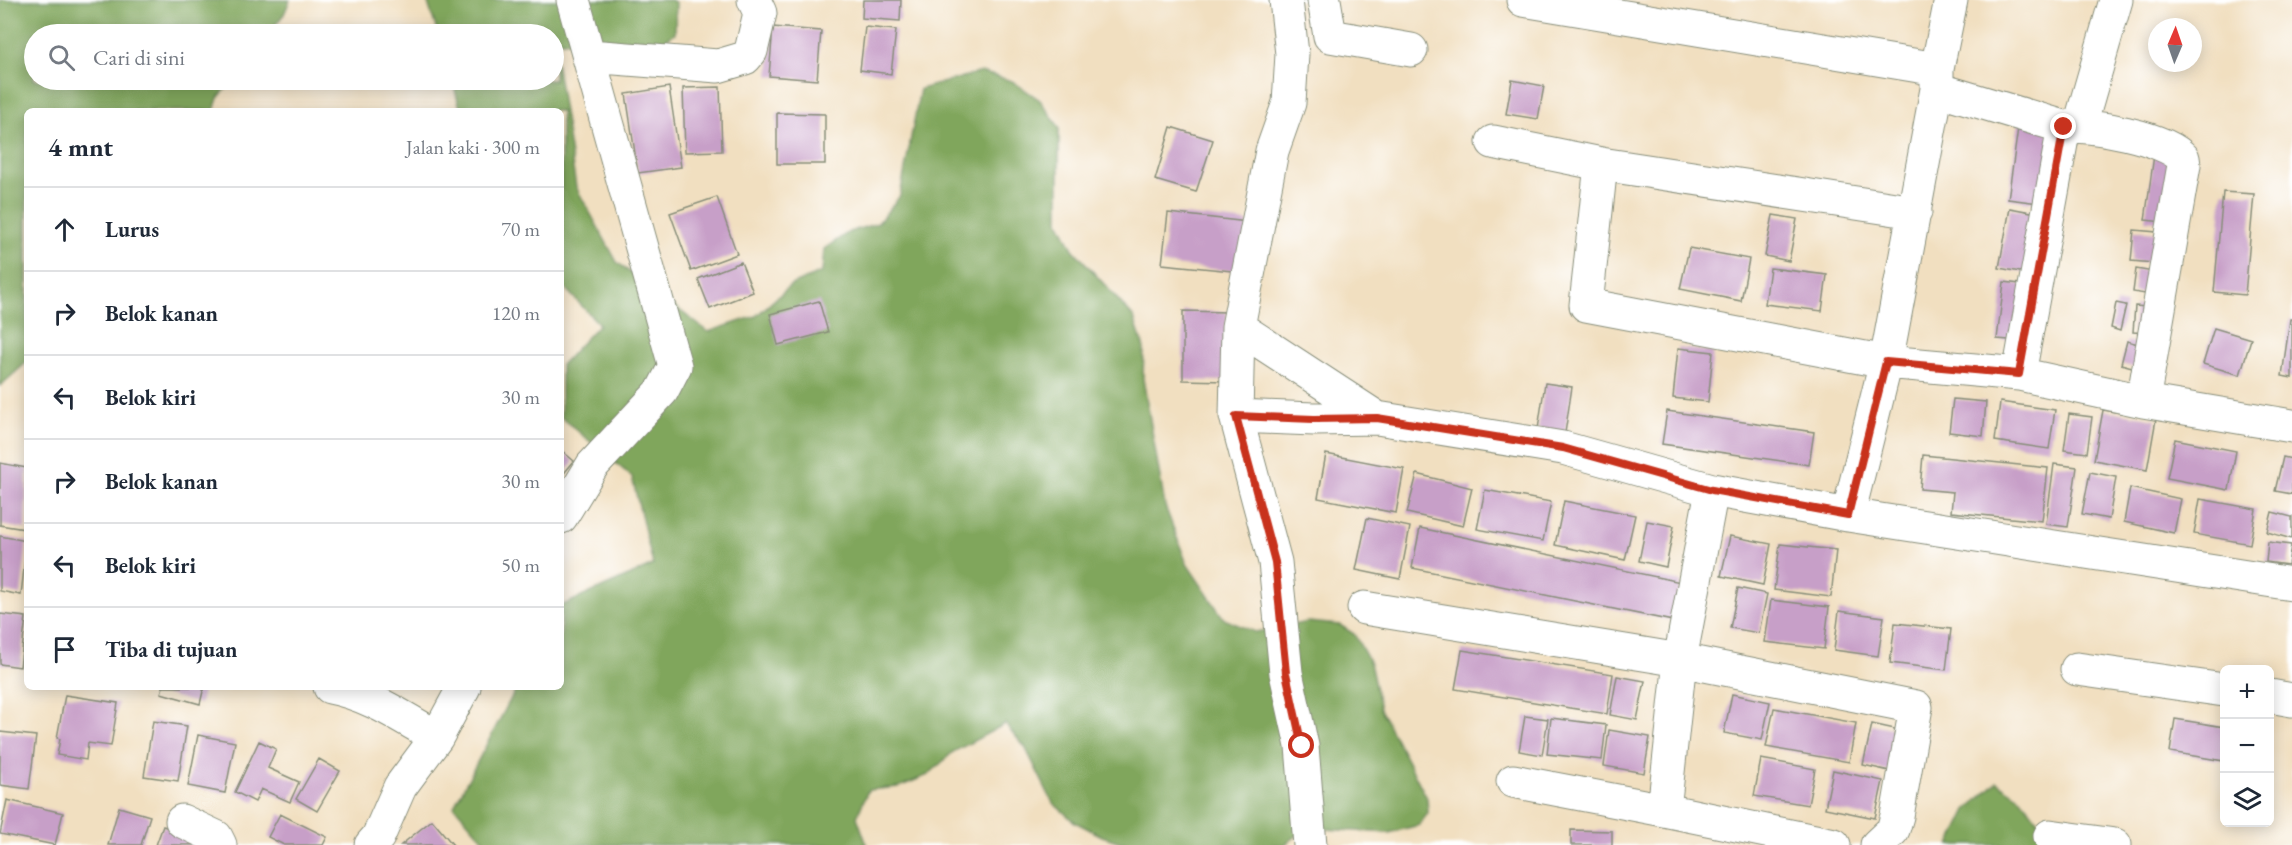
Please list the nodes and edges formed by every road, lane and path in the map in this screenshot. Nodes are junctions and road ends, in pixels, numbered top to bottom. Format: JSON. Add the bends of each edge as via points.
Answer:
{"nodes":[{"id":1,"x":573,"y":0,"type":"edge"},
{"id":2,"x":754,"y":0,"type":"edge"},
{"id":3,"x":1286,"y":0,"type":"edge"},
{"id":4,"x":1324,"y":0,"type":"edge"},
{"id":5,"x":1523,"y":0,"type":"edge"},
{"id":6,"x":1951,"y":0,"type":"edge"},
{"id":7,"x":2116,"y":0,"type":"edge"},
{"id":8,"x":1411,"y":50,"type":"dead end"},
{"id":9,"x":589,"y":56,"type":"junction"},
{"id":10,"x":1937,"y":79,"type":"junction"},
{"id":11,"x":2072,"y":126,"type":"junction"},
{"id":12,"x":1494,"y":142,"type":"dead end"},
{"id":13,"x":1601,"y":164,"type":"junction"},
{"id":14,"x":1915,"y":212,"type":"junction"},
{"id":15,"x":1238,"y":327,"type":"junction"},
{"id":16,"x":1886,"y":362,"type":"junction"},
{"id":17,"x":2019,"y":374,"type":"junction"},
{"id":18,"x":2143,"y":401,"type":"junction"},
{"id":19,"x":1236,"y":416,"type":"junction"},
{"id":20,"x":1377,"y":418,"type":"junction"},
{"id":21,"x":2292,"y":426,"type":"edge"},
{"id":22,"x":1712,"y":490,"type":"junction"},
{"id":23,"x":564,"y":512,"type":"edge"},
{"id":24,"x":1848,"y":515,"type":"junction"},
{"id":25,"x":2292,"y":584,"type":"edge"},
{"id":26,"x":1364,"y":608,"type":"dead end"},
{"id":27,"x":1680,"y":660,"type":"junction"},
{"id":28,"x":2077,"y":669,"type":"dead end"},
{"id":29,"x":2220,"y":689,"type":"edge"},
{"id":30,"x":340,"y":690,"type":"edge"},
{"id":31,"x":462,"y":690,"type":"edge"},
{"id":32,"x":2274,"y":697,"type":"edge"},
{"id":33,"x":2292,"y":700,"type":"edge"},
{"id":34,"x":437,"y":737,"type":"junction"},
{"id":35,"x":1513,"y":781,"type":"dead end"},
{"id":36,"x":1664,"y":810,"type":"junction"},
{"id":37,"x":182,"y":821,"type":"dead end"},
{"id":38,"x":2050,"y":836,"type":"dead end"},
{"id":39,"x":220,"y":845,"type":"edge"},
{"id":40,"x":370,"y":845,"type":"edge"},
{"id":41,"x":1310,"y":845,"type":"edge"},
{"id":42,"x":1834,"y":845,"type":"edge"},
{"id":43,"x":1877,"y":845,"type":"edge"},
{"id":44,"x":2115,"y":845,"type":"edge"}],
"edges":[{"from":1,"to":9,"type":"street"},
{"from":2,"to":9,"type":"street","via":[[760,13],[755,41],[745,58],[733,64]]},
{"from":3,"to":15,"type":"street","via":[[1292,54],[1289,103],[1272,151]]},
{"from":4,"to":8,"type":"street","via":[[1330,36]]},
{"from":5,"to":10,"type":"street"},
{"from":6,"to":10,"type":"street"},
{"from":7,"to":11,"type":"street"},
{"from":9,"to":23,"type":"street","via":[[675,366],[662,391],[592,466]]},
{"from":10,"to":11,"type":"street"},
{"from":10,"to":14,"type":"street"},
{"from":11,"to":17,"type":"street"},
{"from":11,"to":18,"type":"street","via":[[2164,144],[2183,158]]},
{"from":12,"to":13,"type":"street"},
{"from":13,"to":14,"type":"street"},
{"from":13,"to":16,"type":"street","via":[[1586,305]]},
{"from":14,"to":16,"type":"street"},
{"from":15,"to":19,"type":"street"},
{"from":15,"to":20,"type":"street"},
{"from":16,"to":17,"type":"street"},
{"from":16,"to":24,"type":"street"},
{"from":17,"to":18,"type":"street"},
{"from":18,"to":21,"type":"street"},
{"from":19,"to":20,"type":"street"},
{"from":19,"to":41,"type":"street","via":[[1275,562],[1286,673],[1302,746]]},
{"from":20,"to":22,"type":"street","via":[[1563,448]]},
{"from":22,"to":24,"type":"street"},
{"from":22,"to":27,"type":"street"},
{"from":24,"to":25,"type":"street"},
{"from":26,"to":27,"type":"street"},
{"from":27,"to":36,"type":"street"},
{"from":27,"to":43,"type":"street","via":[[1916,707],[1897,816],[1893,830]]},
{"from":28,"to":29,"type":"street"},
{"from":30,"to":34,"type":"street","via":[[360,695]]},
{"from":31,"to":34,"type":"street"},
{"from":32,"to":33,"type":"street"},
{"from":34,"to":40,"type":"street","via":[[400,787],[378,837]]},
{"from":35,"to":36,"type":"street"},
{"from":36,"to":42,"type":"street"},
{"from":37,"to":39,"type":"street","via":[[216,837]]},
{"from":38,"to":44,"type":"street"}]}
